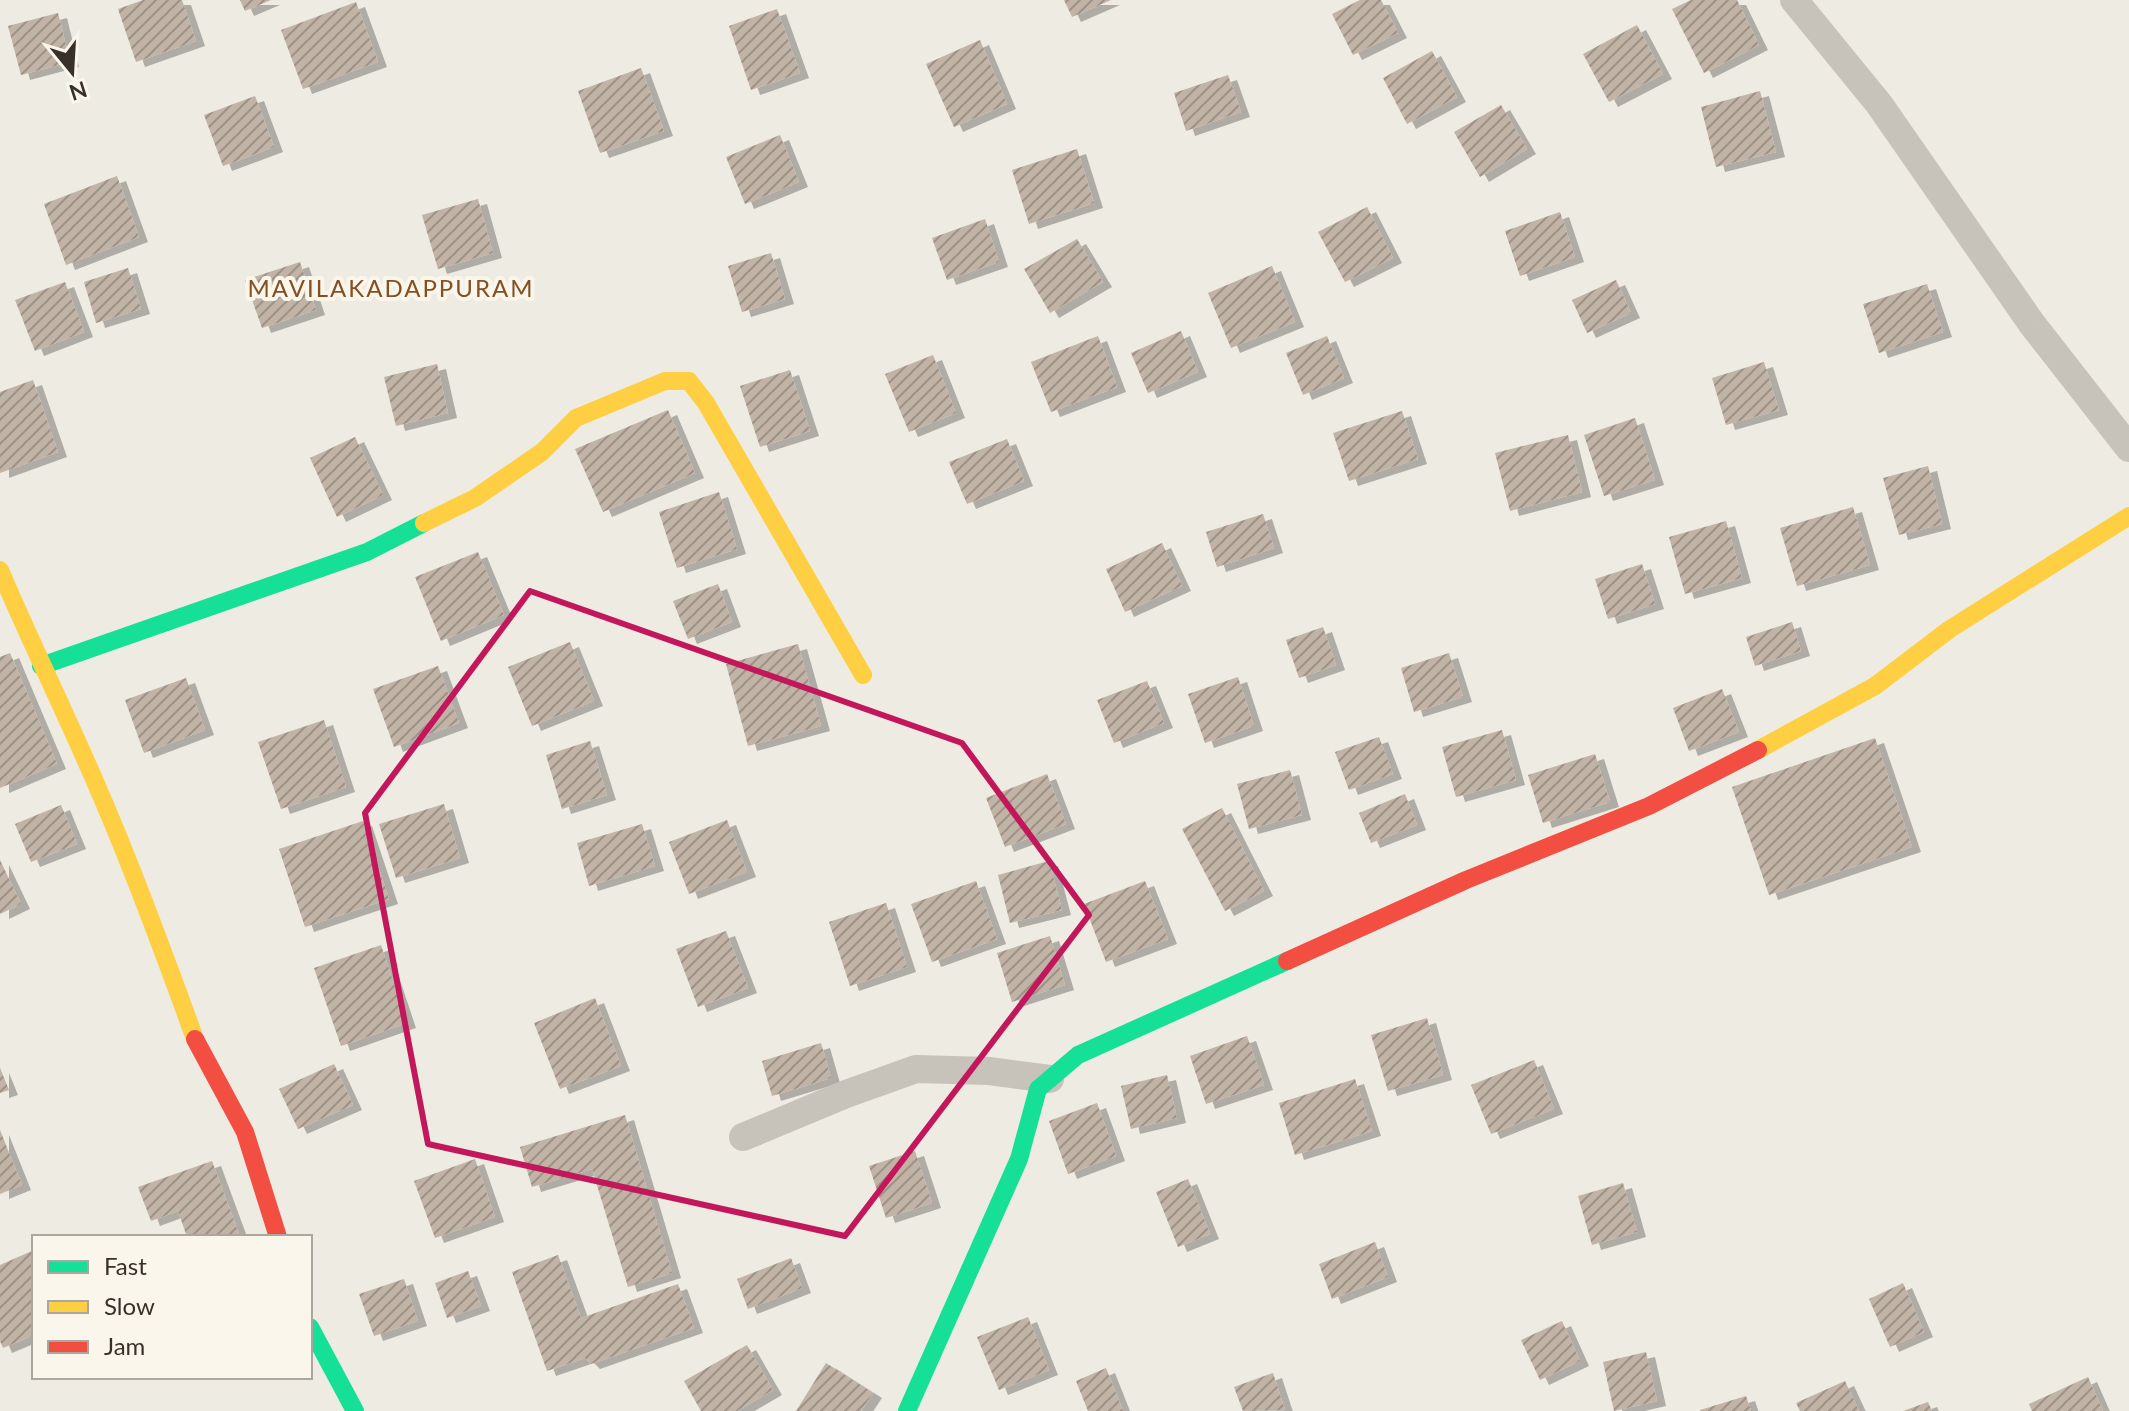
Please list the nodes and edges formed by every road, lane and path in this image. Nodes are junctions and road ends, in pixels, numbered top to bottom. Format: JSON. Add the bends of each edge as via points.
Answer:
{"nodes":[{"id":1,"x":1794,"y":0,"type":"edge"},
{"id":2,"x":2129,"y":448,"type":"edge"},
{"id":3,"x":2129,"y":516,"type":"edge"},
{"id":4,"x":0,"y":570,"type":"edge"},
{"id":5,"x":41,"y":666,"type":"junction"},
{"id":6,"x":863,"y":675,"type":"dead end"},
{"id":7,"x":1050,"y":1079,"type":"junction"},
{"id":8,"x":743,"y":1137,"type":"dead end"},
{"id":9,"x":277,"y":1235,"type":"edge"},
{"id":10,"x":312,"y":1331,"type":"edge"},
{"id":11,"x":355,"y":1411,"type":"edge"},
{"id":12,"x":907,"y":1411,"type":"edge"}],
"edges":[{"from":1,"to":2,"type":"street","via":[[1879,104],[2032,324]]},
{"from":3,"to":7,"type":"street","via":[[1950,629],[1875,686],[1761,749],[1649,806],[1466,880],[1078,1055]]},
{"from":4,"to":5,"type":"street"},
{"from":5,"to":6,"type":"street","via":[[367,552],[475,498],[542,452],[576,418],[665,381],[689,381]]},
{"from":5,"to":9,"type":"street","via":[[100,792],[195,1039],[245,1132]]},
{"from":7,"to":8,"type":"street","via":[[916,1069]]},
{"from":7,"to":12,"type":"street","via":[[1038,1089],[1019,1159]]},
{"from":10,"to":11,"type":"street"}]}
